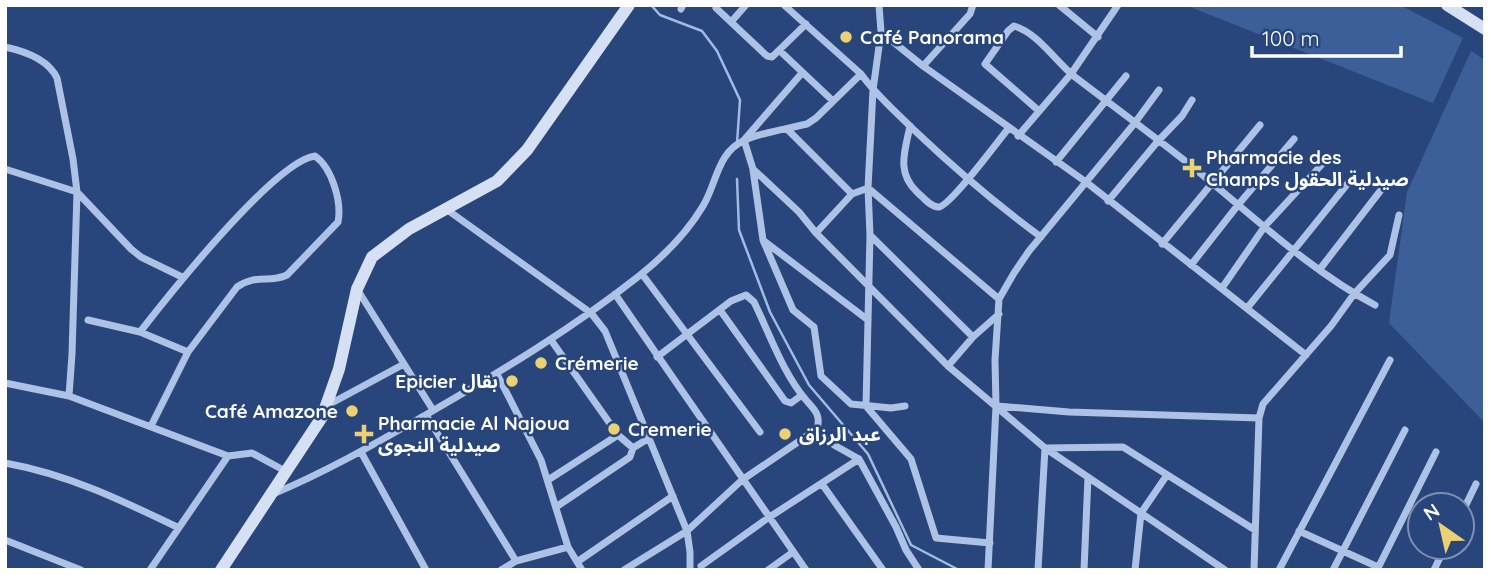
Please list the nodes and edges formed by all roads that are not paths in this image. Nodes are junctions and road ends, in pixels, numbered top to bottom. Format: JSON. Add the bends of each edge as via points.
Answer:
{"nodes":[{"id":1,"x":629,"y":5,"type":"edge"},
{"id":2,"x":746,"y":5,"type":"edge"},
{"id":3,"x":784,"y":5,"type":"edge"},
{"id":4,"x":879,"y":5,"type":"edge"},
{"id":5,"x":973,"y":5,"type":"edge"},
{"id":6,"x":1059,"y":5,"type":"edge"},
{"id":7,"x":1118,"y":5,"type":"edge"},
{"id":8,"x":1447,"y":5,"type":"edge"},
{"id":9,"x":716,"y":8,"type":"dead end"},
{"id":10,"x":731,"y":22,"type":"junction"},
{"id":11,"x":806,"y":24,"type":"junction"},
{"id":12,"x":1485,"y":29,"type":"edge"},
{"id":13,"x":881,"y":32,"type":"junction"},
{"id":14,"x":1098,"y":37,"type":"junction"},
{"id":15,"x":5,"y":47,"type":"edge"},
{"id":16,"x":780,"y":51,"type":"junction"},
{"id":17,"x":923,"y":66,"type":"junction"},
{"id":18,"x":802,"y":73,"type":"junction"},
{"id":19,"x":861,"y":74,"type":"junction"},
{"id":20,"x":1071,"y":74,"type":"junction"},
{"id":21,"x":1126,"y":76,"type":"dead end"},
{"id":22,"x":873,"y":90,"type":"junction"},
{"id":23,"x":1159,"y":90,"type":"dead end"},
{"id":24,"x":1192,"y":100,"type":"dead end"},
{"id":25,"x":833,"y":101,"type":"junction"},
{"id":26,"x":1106,"y":101,"type":"junction"},
{"id":27,"x":1039,"y":111,"type":"junction"},
{"id":28,"x":1135,"y":124,"type":"junction"},
{"id":29,"x":1260,"y":125,"type":"dead end"},
{"id":30,"x":910,"y":126,"type":"junction"},
{"id":31,"x":787,"y":129,"type":"junction"},
{"id":32,"x":1008,"y":129,"type":"junction"},
{"id":33,"x":1018,"y":136,"type":"junction"},
{"id":34,"x":1294,"y":139,"type":"dead end"},
{"id":35,"x":744,"y":140,"type":"junction"},
{"id":36,"x":1158,"y":141,"type":"junction"},
{"id":37,"x":1325,"y":160,"type":"dead end"},
{"id":38,"x":1056,"y":162,"type":"junction"},
{"id":39,"x":5,"y":169,"type":"edge"},
{"id":40,"x":753,"y":169,"type":"junction"},
{"id":41,"x":1353,"y":177,"type":"dead end"},
{"id":42,"x":968,"y":179,"type":"junction"},
{"id":43,"x":1086,"y":183,"type":"junction"},
{"id":44,"x":1212,"y":184,"type":"junction"},
{"id":45,"x":868,"y":188,"type":"junction"},
{"id":46,"x":1381,"y":190,"type":"dead end"},
{"id":47,"x":77,"y":192,"type":"junction"},
{"id":48,"x":852,"y":194,"type":"junction"},
{"id":49,"x":1108,"y":201,"type":"junction"},
{"id":50,"x":1238,"y":205,"type":"junction"},
{"id":51,"x":446,"y":209,"type":"junction"},
{"id":52,"x":1399,"y":215,"type":"dead end"},
{"id":53,"x":1265,"y":226,"type":"junction"},
{"id":54,"x":816,"y":233,"type":"junction"},
{"id":55,"x":870,"y":236,"type":"junction"},
{"id":56,"x":1041,"y":237,"type":"junction"},
{"id":57,"x":763,"y":240,"type":"junction"},
{"id":58,"x":1162,"y":244,"type":"junction"},
{"id":59,"x":1293,"y":249,"type":"junction"},
{"id":60,"x":1191,"y":265,"type":"junction"},
{"id":61,"x":1320,"y":270,"type":"junction"},
{"id":62,"x":642,"y":274,"type":"junction"},
{"id":63,"x":182,"y":277,"type":"junction"},
{"id":64,"x":869,"y":287,"type":"junction"},
{"id":65,"x":1222,"y":288,"type":"junction"},
{"id":66,"x":357,"y":289,"type":"junction"},
{"id":67,"x":1354,"y":294,"type":"junction"},
{"id":68,"x":615,"y":295,"type":"junction"},
{"id":69,"x":999,"y":299,"type":"junction"},
{"id":70,"x":1375,"y":305,"type":"dead end"},
{"id":71,"x":1248,"y":307,"type":"junction"},
{"id":72,"x":720,"y":310,"type":"junction"},
{"id":73,"x":591,"y":313,"type":"junction"},
{"id":74,"x":999,"y":314,"type":"junction"},
{"id":75,"x":88,"y":320,"type":"dead end"},
{"id":76,"x":868,"y":320,"type":"junction"},
{"id":77,"x":140,"y":332,"type":"junction"},
{"id":78,"x":689,"y":334,"type":"junction"},
{"id":79,"x":973,"y":337,"type":"junction"},
{"id":80,"x":551,"y":340,"type":"junction"},
{"id":81,"x":188,"y":352,"type":"junction"},
{"id":82,"x":1306,"y":355,"type":"junction"},
{"id":83,"x":657,"y":357,"type":"junction"},
{"id":84,"x":1390,"y":360,"type":"dead end"},
{"id":85,"x":404,"y":364,"type":"junction"},
{"id":86,"x":948,"y":366,"type":"junction"},
{"id":87,"x":497,"y":373,"type":"junction"},
{"id":88,"x":5,"y":383,"type":"edge"},
{"id":89,"x":802,"y":395,"type":"junction"},
{"id":90,"x":69,"y":396,"type":"junction"},
{"id":91,"x":326,"y":405,"type":"junction"},
{"id":92,"x":866,"y":406,"type":"junction"},
{"id":93,"x":905,"y":406,"type":"dead end"},
{"id":94,"x":996,"y":406,"type":"junction"},
{"id":95,"x":429,"y":413,"type":"junction"},
{"id":96,"x":1259,"y":418,"type":"junction"},
{"id":97,"x":151,"y":426,"type":"junction"},
{"id":98,"x":817,"y":429,"type":"junction"},
{"id":99,"x":1405,"y":429,"type":"dead end"},
{"id":100,"x":760,"y":432,"type":"dead end"},
{"id":101,"x":618,"y":435,"type":"junction"},
{"id":102,"x":649,"y":438,"type":"junction"},
{"id":103,"x":633,"y":448,"type":"junction"},
{"id":104,"x":1045,"y":448,"type":"junction"},
{"id":105,"x":361,"y":452,"type":"junction"},
{"id":106,"x":1436,"y":452,"type":"dead end"},
{"id":107,"x":228,"y":456,"type":"junction"},
{"id":108,"x":859,"y":458,"type":"junction"},
{"id":109,"x":5,"y":463,"type":"edge"},
{"id":110,"x":287,"y":472,"type":"junction"},
{"id":111,"x":1167,"y":475,"type":"junction"},
{"id":112,"x":1088,"y":477,"type":"junction"},
{"id":113,"x":548,"y":480,"type":"junction"},
{"id":114,"x":742,"y":480,"type":"junction"},
{"id":115,"x":822,"y":484,"type":"junction"},
{"id":116,"x":1476,"y":484,"type":"dead end"},
{"id":117,"x":1473,"y":491,"type":"edge"},
{"id":118,"x":273,"y":494,"type":"junction"},
{"id":119,"x":673,"y":496,"type":"junction"},
{"id":120,"x":556,"y":507,"type":"junction"},
{"id":121,"x":1141,"y":513,"type":"junction"},
{"id":122,"x":768,"y":518,"type":"junction"},
{"id":123,"x":177,"y":527,"type":"junction"},
{"id":124,"x":1255,"y":530,"type":"junction"},
{"id":125,"x":687,"y":531,"type":"junction"},
{"id":126,"x":1300,"y":531,"type":"junction"},
{"id":127,"x":5,"y":540,"type":"edge"},
{"id":128,"x":990,"y":544,"type":"junction"},
{"id":129,"x":568,"y":547,"type":"junction"},
{"id":130,"x":1342,"y":551,"type":"junction"},
{"id":131,"x":690,"y":552,"type":"junction"},
{"id":132,"x":793,"y":552,"type":"junction"},
{"id":133,"x":516,"y":561,"type":"junction"},
{"id":134,"x":577,"y":562,"type":"junction"},
{"id":135,"x":703,"y":568,"type":"edge"},
{"id":136,"x":1378,"y":568,"type":"edge"},
{"id":137,"x":915,"y":569,"type":"edge"},
{"id":138,"x":81,"y":570,"type":"edge"},
{"id":139,"x":150,"y":570,"type":"edge"},
{"id":140,"x":221,"y":570,"type":"edge"},
{"id":141,"x":426,"y":570,"type":"edge"},
{"id":142,"x":501,"y":570,"type":"edge"},
{"id":143,"x":582,"y":570,"type":"edge"},
{"id":144,"x":624,"y":570,"type":"edge"},
{"id":145,"x":690,"y":570,"type":"edge"},
{"id":146,"x":768,"y":570,"type":"edge"},
{"id":147,"x":806,"y":570,"type":"edge"},
{"id":148,"x":883,"y":570,"type":"edge"},
{"id":149,"x":988,"y":570,"type":"edge"},
{"id":150,"x":1038,"y":570,"type":"edge"},
{"id":151,"x":1084,"y":570,"type":"edge"},
{"id":152,"x":1135,"y":570,"type":"edge"},
{"id":153,"x":1225,"y":570,"type":"edge"},
{"id":154,"x":1254,"y":570,"type":"edge"},
{"id":155,"x":1279,"y":570,"type":"edge"},
{"id":156,"x":1333,"y":570,"type":"edge"}],
"edges":[{"from":1,"to":51,"type":"street","via":[[527,150],[496,181]]},
{"from":2,"to":10,"type":"street"},
{"from":3,"to":11,"type":"street"},
{"from":4,"to":13,"type":"street"},
{"from":5,"to":17,"type":"street"},
{"from":6,"to":14,"type":"street"},
{"from":7,"to":14,"type":"street"},
{"from":8,"to":12,"type":"street"},
{"from":9,"to":10,"type":"street"},
{"from":10,"to":16,"type":"street","via":[[766,56]]},
{"from":11,"to":16,"type":"street"},
{"from":11,"to":19,"type":"street"},
{"from":13,"to":17,"type":"street"},
{"from":13,"to":22,"type":"street"},
{"from":14,"to":20,"type":"street"},
{"from":15,"to":47,"type":"street","via":[[47,64],[57,78]]},
{"from":16,"to":18,"type":"street"},
{"from":17,"to":32,"type":"street"},
{"from":18,"to":25,"type":"street"},
{"from":18,"to":35,"type":"street"},
{"from":19,"to":22,"type":"street"},
{"from":19,"to":25,"type":"street"},
{"from":20,"to":26,"type":"street"},
{"from":20,"to":27,"type":"street"},
{"from":20,"to":27,"type":"street","via":[[1017,26],[1008,31],[985,64]]},
{"from":21,"to":26,"type":"street"},
{"from":22,"to":30,"type":"street"},
{"from":22,"to":45,"type":"street"},
{"from":23,"to":28,"type":"street"},
{"from":24,"to":36,"type":"street"},
{"from":25,"to":31,"type":"street","via":[[807,124]]},
{"from":26,"to":28,"type":"street"},
{"from":26,"to":38,"type":"street"},
{"from":27,"to":33,"type":"street"},
{"from":28,"to":36,"type":"street"},
{"from":28,"to":43,"type":"street"},
{"from":29,"to":44,"type":"street"},
{"from":30,"to":42,"type":"street"},
{"from":30,"to":42,"type":"street","via":[[904,173],[907,182],[932,205],[946,203]]},
{"from":31,"to":35,"type":"street"},
{"from":31,"to":48,"type":"street"},
{"from":32,"to":33,"type":"street"},
{"from":32,"to":42,"type":"street"},
{"from":33,"to":38,"type":"street"},
{"from":34,"to":50,"type":"street"},
{"from":35,"to":40,"type":"street"},
{"from":35,"to":62,"type":"street","via":[[723,159],[705,204],[685,231]]},
{"from":36,"to":44,"type":"street"},
{"from":36,"to":49,"type":"street"},
{"from":37,"to":53,"type":"street"},
{"from":38,"to":43,"type":"street"},
{"from":39,"to":47,"type":"street"},
{"from":40,"to":54,"type":"street"},
{"from":40,"to":57,"type":"street"},
{"from":41,"to":59,"type":"street"},
{"from":42,"to":56,"type":"street"},
{"from":43,"to":49,"type":"street"},
{"from":43,"to":56,"type":"street"},
{"from":44,"to":50,"type":"street"},
{"from":44,"to":58,"type":"street"},
{"from":45,"to":48,"type":"street"},
{"from":45,"to":55,"type":"street"},
{"from":45,"to":69,"type":"street"},
{"from":46,"to":61,"type":"street"},
{"from":47,"to":63,"type":"street","via":[[141,257]]},
{"from":47,"to":90,"type":"street"},
{"from":48,"to":54,"type":"street"},
{"from":49,"to":58,"type":"street"},
{"from":50,"to":53,"type":"street"},
{"from":50,"to":60,"type":"street"},
{"from":51,"to":66,"type":"street","via":[[387,243],[372,257]]},
{"from":51,"to":73,"type":"street"},
{"from":52,"to":67,"type":"street","via":[[1390,256]]},
{"from":53,"to":59,"type":"street"},
{"from":53,"to":65,"type":"street"},
{"from":54,"to":64,"type":"street"},
{"from":55,"to":64,"type":"street"},
{"from":55,"to":79,"type":"street"},
{"from":56,"to":69,"type":"street"},
{"from":57,"to":76,"type":"street"},
{"from":57,"to":92,"type":"street","via":[[793,310],[814,327],[821,376],[851,404]]},
{"from":58,"to":60,"type":"street"},
{"from":59,"to":61,"type":"street"},
{"from":59,"to":71,"type":"street"},
{"from":60,"to":65,"type":"street"},
{"from":61,"to":67,"type":"street"},
{"from":62,"to":68,"type":"street"},
{"from":62,"to":78,"type":"street"},
{"from":63,"to":77,"type":"street"},
{"from":63,"to":81,"type":"street","via":[[296,162],[315,156],[320,160],[334,190],[338,222],[287,275],[257,278],[237,288]]},
{"from":64,"to":76,"type":"street"},
{"from":64,"to":86,"type":"street"},
{"from":65,"to":71,"type":"street"},
{"from":66,"to":85,"type":"street"},
{"from":66,"to":91,"type":"street"},
{"from":67,"to":70,"type":"street"},
{"from":67,"to":82,"type":"street"},
{"from":68,"to":73,"type":"street"},
{"from":68,"to":83,"type":"street"},
{"from":69,"to":74,"type":"street"},
{"from":71,"to":82,"type":"street"},
{"from":72,"to":78,"type":"street"},
{"from":72,"to":89,"type":"street","via":[[785,401],[791,403]]},
{"from":72,"to":89,"type":"street","via":[[740,297],[750,298]]},
{"from":73,"to":80,"type":"street"},
{"from":73,"to":102,"type":"street","via":[[605,331]]},
{"from":74,"to":79,"type":"street"},
{"from":74,"to":94,"type":"street"},
{"from":75,"to":77,"type":"street"},
{"from":76,"to":92,"type":"street"},
{"from":77,"to":81,"type":"street"},
{"from":78,"to":83,"type":"street"},
{"from":78,"to":100,"type":"street"},
{"from":79,"to":86,"type":"street"},
{"from":80,"to":87,"type":"street"},
{"from":80,"to":101,"type":"street"},
{"from":81,"to":97,"type":"street"},
{"from":82,"to":96,"type":"street","via":[[1263,404]]},
{"from":83,"to":114,"type":"street"},
{"from":84,"to":126,"type":"street"},
{"from":85,"to":91,"type":"street"},
{"from":85,"to":95,"type":"street"},
{"from":86,"to":94,"type":"street"},
{"from":87,"to":95,"type":"street"},
{"from":87,"to":113,"type":"street"},
{"from":88,"to":90,"type":"street"},
{"from":89,"to":98,"type":"street","via":[[817,413]]},
{"from":90,"to":97,"type":"street"},
{"from":91,"to":110,"type":"street"},
{"from":92,"to":93,"type":"street"},
{"from":92,"to":128,"type":"street","via":[[911,459],[936,538]]},
{"from":94,"to":96,"type":"street"},
{"from":94,"to":104,"type":"street"},
{"from":94,"to":128,"type":"street"},
{"from":95,"to":105,"type":"street"},
{"from":95,"to":133,"type":"street"},
{"from":96,"to":124,"type":"street"},
{"from":97,"to":107,"type":"street"},
{"from":98,"to":108,"type":"street","via":[[834,445]]},
{"from":98,"to":114,"type":"street"},
{"from":99,"to":130,"type":"street"},
{"from":101,"to":103,"type":"street"},
{"from":101,"to":113,"type":"street"},
{"from":102,"to":103,"type":"street"},
{"from":102,"to":119,"type":"street"},
{"from":103,"to":120,"type":"street","via":[[630,457]]},
{"from":104,"to":111,"type":"street","via":[[1123,447]]},
{"from":104,"to":112,"type":"street"},
{"from":104,"to":150,"type":"street"},
{"from":105,"to":118,"type":"street"},
{"from":105,"to":141,"type":"street"},
{"from":106,"to":136,"type":"street"},
{"from":107,"to":110,"type":"street","via":[[251,453]]},
{"from":107,"to":123,"type":"street"},
{"from":108,"to":115,"type":"street"},
{"from":108,"to":137,"type":"street"},
{"from":109,"to":123,"type":"street","via":[[83,484]]},
{"from":110,"to":118,"type":"street"},
{"from":111,"to":121,"type":"street"},
{"from":111,"to":124,"type":"street"},
{"from":112,"to":121,"type":"street"},
{"from":112,"to":151,"type":"street"},
{"from":113,"to":120,"type":"street"},
{"from":114,"to":122,"type":"street"},
{"from":114,"to":125,"type":"street"},
{"from":115,"to":122,"type":"street"},
{"from":115,"to":148,"type":"street"},
{"from":116,"to":117,"type":"street"},
{"from":118,"to":140,"type":"street"},
{"from":119,"to":125,"type":"street"},
{"from":119,"to":134,"type":"street"},
{"from":120,"to":129,"type":"street"},
{"from":121,"to":152,"type":"street"},
{"from":121,"to":153,"type":"street"},
{"from":122,"to":132,"type":"street"},
{"from":122,"to":135,"type":"street"},
{"from":123,"to":139,"type":"street"},
{"from":124,"to":154,"type":"street"},
{"from":125,"to":131,"type":"street"},
{"from":125,"to":144,"type":"street"},
{"from":126,"to":130,"type":"street"},
{"from":126,"to":155,"type":"street"},
{"from":127,"to":138,"type":"street"},
{"from":128,"to":149,"type":"street"},
{"from":129,"to":133,"type":"street"},
{"from":129,"to":134,"type":"street"},
{"from":130,"to":136,"type":"street"},
{"from":130,"to":156,"type":"street"},
{"from":131,"to":135,"type":"street"},
{"from":131,"to":145,"type":"street"},
{"from":132,"to":146,"type":"street"},
{"from":132,"to":147,"type":"street"},
{"from":133,"to":142,"type":"street"},
{"from":134,"to":143,"type":"street"}]}
